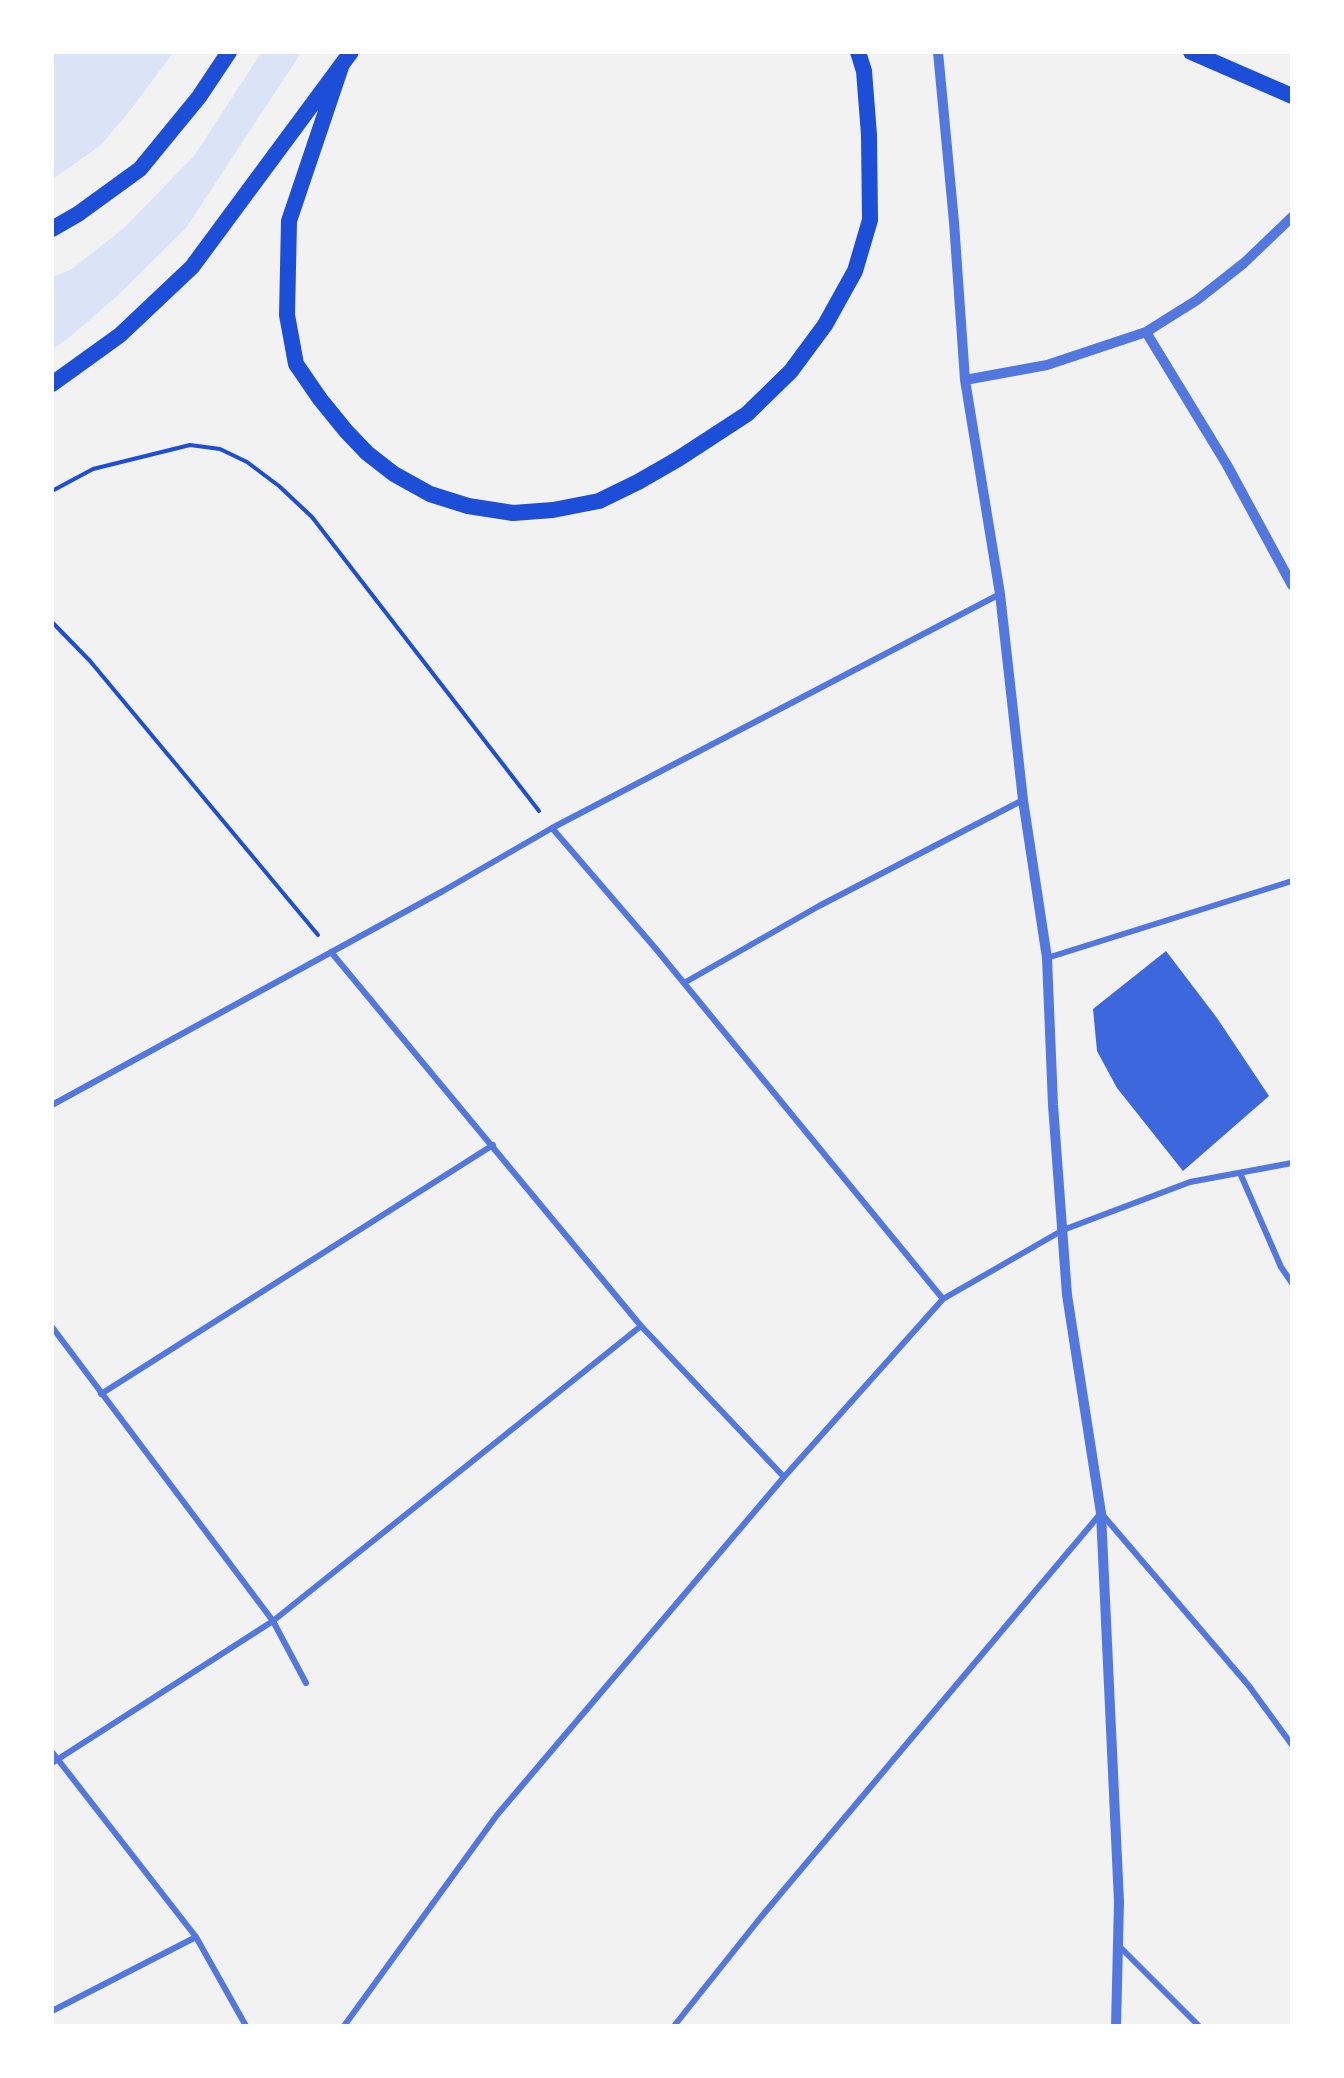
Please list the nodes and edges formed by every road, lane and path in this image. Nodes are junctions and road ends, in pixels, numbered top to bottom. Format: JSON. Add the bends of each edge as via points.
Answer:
{"nodes":[{"id":1,"x":230,"y":52,"type":"edge"},
{"id":2,"x":858,"y":52,"type":"edge"},
{"id":3,"x":938,"y":52,"type":"edge"},
{"id":4,"x":1191,"y":52,"type":"edge"},
{"id":5,"x":346,"y":58,"type":"edge"},
{"id":6,"x":1292,"y":96,"type":"edge"},
{"id":7,"x":1292,"y":217,"type":"edge"},
{"id":8,"x":52,"y":229,"type":"edge"},
{"id":9,"x":1146,"y":332,"type":"junction"},
{"id":10,"x":965,"y":380,"type":"junction"},
{"id":11,"x":52,"y":384,"type":"edge"},
{"id":12,"x":52,"y":490,"type":"edge"},
{"id":13,"x":1292,"y":585,"type":"edge"},
{"id":14,"x":1000,"y":594,"type":"junction"},
{"id":15,"x":52,"y":622,"type":"edge"},
{"id":16,"x":1023,"y":800,"type":"junction"},
{"id":17,"x":552,"y":828,"type":"junction"},
{"id":18,"x":1292,"y":880,"type":"edge"},
{"id":19,"x":332,"y":952,"type":"junction"},
{"id":20,"x":1047,"y":958,"type":"junction"},
{"id":21,"x":684,"y":983,"type":"junction"},
{"id":22,"x":52,"y":1105,"type":"edge"},
{"id":23,"x":493,"y":1145,"type":"junction"},
{"id":24,"x":1292,"y":1163,"type":"edge"},
{"id":25,"x":1240,"y":1173,"type":"junction"},
{"id":26,"x":1063,"y":1230,"type":"junction"},
{"id":27,"x":1292,"y":1283,"type":"edge"},
{"id":28,"x":943,"y":1299,"type":"junction"},
{"id":29,"x":641,"y":1326,"type":"junction"},
{"id":30,"x":52,"y":1327,"type":"edge"},
{"id":31,"x":101,"y":1394,"type":"junction"},
{"id":32,"x":783,"y":1477,"type":"junction"},
{"id":33,"x":1101,"y":1513,"type":"junction"},
{"id":34,"x":273,"y":1621,"type":"junction"},
{"id":35,"x":306,"y":1683,"type":"dead end"},
{"id":36,"x":1292,"y":1745,"type":"edge"},
{"id":37,"x":52,"y":1752,"type":"edge"},
{"id":38,"x":56,"y":1761,"type":"edge"},
{"id":39,"x":196,"y":1937,"type":"junction"},
{"id":40,"x":1118,"y":1945,"type":"junction"},
{"id":41,"x":52,"y":2011,"type":"edge"},
{"id":42,"x":246,"y":2025,"type":"edge"},
{"id":43,"x":344,"y":2025,"type":"edge"},
{"id":44,"x":674,"y":2025,"type":"edge"},
{"id":45,"x":1116,"y":2025,"type":"edge"},
{"id":46,"x":1199,"y":2025,"type":"edge"}],
"edges":[{"from":1,"to":8,"type":"highway","via":[[200,97],[140,169]]},
{"from":2,"to":5,"type":"highway","via":[[864,71],[869,135],[870,219],[855,271],[825,325],[791,371],[747,414],[638,482],[599,501],[513,513],[468,506],[430,494],[394,474],[346,431],[296,364],[287,315],[289,221]]},
{"from":3,"to":10,"type":"street"},
{"from":4,"to":6,"type":"highway"},
{"from":5,"to":11,"type":"highway","via":[[192,267],[120,335]]},
{"from":7,"to":9,"type":"street","via":[[1244,263],[1197,300]]},
{"from":9,"to":10,"type":"street","via":[[1047,365]]},
{"from":9,"to":13,"type":"street","via":[[1227,465]]},
{"from":10,"to":14,"type":"street"},
{"from":12,"to":17,"type":"path","via":[[93,469],[190,446],[219,449],[247,462],[312,517]]},
{"from":14,"to":16,"type":"street"},
{"from":14,"to":17,"type":"street"},
{"from":15,"to":19,"type":"path","via":[[90,661]]},
{"from":16,"to":20,"type":"street"},
{"from":16,"to":21,"type":"street","via":[[819,906]]},
{"from":17,"to":19,"type":"street"},
{"from":17,"to":21,"type":"street"},
{"from":18,"to":20,"type":"street"},
{"from":19,"to":22,"type":"street"},
{"from":19,"to":23,"type":"street"},
{"from":20,"to":26,"type":"street"},
{"from":21,"to":28,"type":"street"},
{"from":23,"to":29,"type":"street"},
{"from":23,"to":31,"type":"street"},
{"from":24,"to":25,"type":"street"},
{"from":25,"to":26,"type":"street","via":[[1190,1182]]},
{"from":25,"to":27,"type":"street","via":[[1281,1267]]},
{"from":26,"to":28,"type":"street"},
{"from":26,"to":33,"type":"street","via":[[1067,1295]]},
{"from":28,"to":32,"type":"street"},
{"from":29,"to":32,"type":"street"},
{"from":29,"to":34,"type":"street"},
{"from":30,"to":31,"type":"street"},
{"from":31,"to":34,"type":"street"},
{"from":32,"to":43,"type":"street","via":[[497,1815]]},
{"from":33,"to":36,"type":"street","via":[[1249,1686]]},
{"from":33,"to":40,"type":"street"},
{"from":33,"to":44,"type":"street"},
{"from":34,"to":35,"type":"street"},
{"from":34,"to":38,"type":"street"},
{"from":37,"to":38,"type":"street"},
{"from":38,"to":39,"type":"street"},
{"from":39,"to":41,"type":"street"},
{"from":39,"to":42,"type":"street"},
{"from":40,"to":45,"type":"street"},
{"from":40,"to":46,"type":"street"}]}
